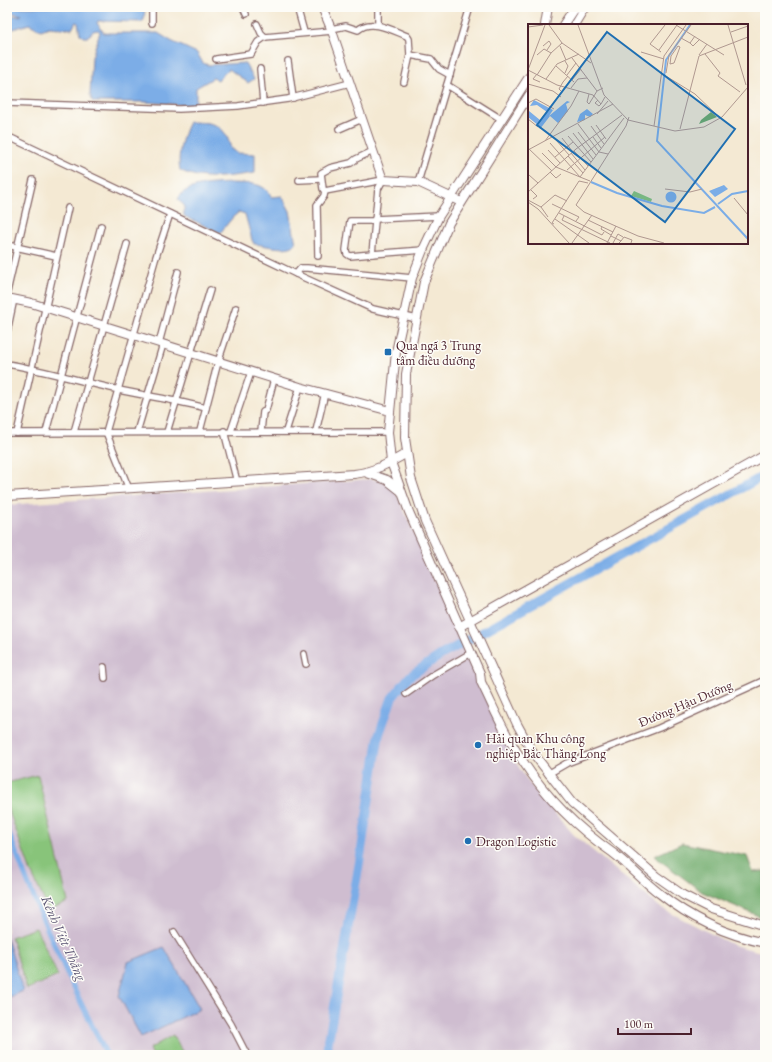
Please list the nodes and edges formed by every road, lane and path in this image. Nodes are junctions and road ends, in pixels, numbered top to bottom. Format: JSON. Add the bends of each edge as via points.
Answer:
{"nodes":[{"id":1,"x":152,"y":7,"type":"edge"},
{"id":2,"x":243,"y":7,"type":"edge"},
{"id":3,"x":297,"y":7,"type":"edge"},
{"id":4,"x":322,"y":7,"type":"edge"},
{"id":5,"x":378,"y":7,"type":"edge"},
{"id":6,"x":470,"y":7,"type":"edge"},
{"id":7,"x":548,"y":7,"type":"edge"},
{"id":8,"x":575,"y":7,"type":"edge"},
{"id":9,"x":586,"y":7,"type":"edge"},
{"id":10,"x":246,"y":14,"type":"dead end"},
{"id":11,"x":152,"y":23,"type":"dead end"},
{"id":12,"x":257,"y":24,"type":"dead end"},
{"id":13,"x":545,"y":24,"type":"edge"},
{"id":14,"x":564,"y":24,"type":"edge"},
{"id":15,"x":575,"y":24,"type":"edge"},
{"id":16,"x":378,"y":25,"type":"junction"},
{"id":17,"x":331,"y":30,"type":"junction"},
{"id":18,"x":304,"y":32,"type":"junction"},
{"id":19,"x":265,"y":37,"type":"junction"},
{"id":20,"x":410,"y":55,"type":"junction"},
{"id":21,"x":216,"y":59,"type":"dead end"},
{"id":22,"x":288,"y":61,"type":"dead end"},
{"id":23,"x":260,"y":69,"type":"dead end"},
{"id":24,"x":450,"y":75,"type":"junction"},
{"id":25,"x":528,"y":78,"type":"edge"},
{"id":26,"x":404,"y":82,"type":"dead end"},
{"id":27,"x":350,"y":83,"type":"junction"},
{"id":28,"x":447,"y":86,"type":"junction"},
{"id":29,"x":528,"y":97,"type":"edge"},
{"id":30,"x":293,"y":98,"type":"junction"},
{"id":31,"x":7,"y":103,"type":"edge"},
{"id":32,"x":263,"y":103,"type":"junction"},
{"id":33,"x":362,"y":119,"type":"junction"},
{"id":34,"x":501,"y":119,"type":"junction"},
{"id":35,"x":339,"y":129,"type":"dead end"},
{"id":36,"x":7,"y":136,"type":"edge"},
{"id":37,"x":373,"y":151,"type":"junction"},
{"id":38,"x":321,"y":179,"type":"junction"},
{"id":39,"x":33,"y":180,"type":"dead end"},
{"id":40,"x":299,"y":180,"type":"dead end"},
{"id":41,"x":382,"y":180,"type":"junction"},
{"id":42,"x":418,"y":182,"type":"junction"},
{"id":43,"x":325,"y":191,"type":"junction"},
{"id":44,"x":450,"y":197,"type":"junction"},
{"id":45,"x":461,"y":202,"type":"junction"},
{"id":46,"x":68,"y":208,"type":"dead end"},
{"id":47,"x":170,"y":214,"type":"junction"},
{"id":48,"x":438,"y":216,"type":"junction"},
{"id":49,"x":375,"y":220,"type":"junction"},
{"id":50,"x":101,"y":226,"type":"dead end"},
{"id":51,"x":127,"y":244,"type":"dead end"},
{"id":52,"x":7,"y":245,"type":"edge"},
{"id":53,"x":17,"y":248,"type":"junction"},
{"id":54,"x":423,"y":250,"type":"junction"},
{"id":55,"x":372,"y":254,"type":"junction"},
{"id":56,"x":56,"y":256,"type":"junction"},
{"id":57,"x":318,"y":256,"type":"dead end"},
{"id":58,"x":178,"y":272,"type":"dead end"},
{"id":59,"x":296,"y":274,"type":"junction"},
{"id":60,"x":412,"y":278,"type":"junction"},
{"id":61,"x":210,"y":290,"type":"dead end"},
{"id":62,"x":7,"y":292,"type":"edge"},
{"id":63,"x":11,"y":299,"type":"edge"},
{"id":64,"x":45,"y":307,"type":"junction"},
{"id":65,"x":236,"y":308,"type":"dead end"},
{"id":66,"x":403,"y":316,"type":"junction"},
{"id":67,"x":76,"y":317,"type":"junction"},
{"id":68,"x":417,"y":319,"type":"junction"},
{"id":69,"x":105,"y":326,"type":"junction"},
{"id":70,"x":7,"y":332,"type":"edge"},
{"id":71,"x":133,"y":335,"type":"junction"},
{"id":72,"x":161,"y":344,"type":"junction"},
{"id":73,"x":192,"y":353,"type":"junction"},
{"id":74,"x":218,"y":362,"type":"junction"},
{"id":75,"x":7,"y":364,"type":"edge"},
{"id":76,"x":31,"y":368,"type":"junction"},
{"id":77,"x":251,"y":372,"type":"junction"},
{"id":78,"x":61,"y":377,"type":"junction"},
{"id":79,"x":274,"y":379,"type":"junction"},
{"id":80,"x":88,"y":383,"type":"junction"},
{"id":81,"x":300,"y":387,"type":"junction"},
{"id":82,"x":117,"y":390,"type":"junction"},
{"id":83,"x":325,"y":393,"type":"junction"},
{"id":84,"x":147,"y":394,"type":"junction"},
{"id":85,"x":177,"y":401,"type":"junction"},
{"id":86,"x":206,"y":408,"type":"junction"},
{"id":87,"x":390,"y":411,"type":"junction"},
{"id":88,"x":200,"y":431,"type":"junction"},
{"id":89,"x":224,"y":431,"type":"junction"},
{"id":90,"x":231,"y":431,"type":"junction"},
{"id":91,"x":261,"y":431,"type":"junction"},
{"id":92,"x":286,"y":431,"type":"junction"},
{"id":93,"x":316,"y":431,"type":"junction"},
{"id":94,"x":46,"y":432,"type":"junction"},
{"id":95,"x":74,"y":432,"type":"junction"},
{"id":96,"x":106,"y":432,"type":"junction"},
{"id":97,"x":137,"y":432,"type":"junction"},
{"id":98,"x":167,"y":432,"type":"junction"},
{"id":99,"x":388,"y":432,"type":"junction"},
{"id":100,"x":7,"y":433,"type":"edge"},
{"id":101,"x":17,"y":433,"type":"junction"},
{"id":102,"x":407,"y":453,"type":"junction"},
{"id":103,"x":765,"y":454,"type":"edge"},
{"id":104,"x":391,"y":462,"type":"junction"},
{"id":105,"x":367,"y":473,"type":"junction"},
{"id":106,"x":237,"y":482,"type":"junction"},
{"id":107,"x":129,"y":489,"type":"junction"},
{"id":108,"x":401,"y":491,"type":"junction"},
{"id":109,"x":7,"y":496,"type":"edge"},
{"id":110,"x":470,"y":622,"type":"junction"},
{"id":111,"x":459,"y":627,"type":"junction"},
{"id":112,"x":470,"y":651,"type":"junction"},
{"id":113,"x":304,"y":654,"type":"dead end"},
{"id":114,"x":306,"y":664,"type":"dead end"},
{"id":115,"x":104,"y":667,"type":"dead end"},
{"id":116,"x":105,"y":678,"type":"dead end"},
{"id":117,"x":765,"y":680,"type":"edge"},
{"id":118,"x":406,"y":694,"type":"dead end"},
{"id":119,"x":548,"y":774,"type":"junction"},
{"id":120,"x":696,"y":902,"type":"junction"},
{"id":121,"x":706,"y":907,"type":"junction"},
{"id":122,"x":688,"y":914,"type":"junction"},
{"id":123,"x":698,"y":920,"type":"junction"},
{"id":124,"x":765,"y":926,"type":"edge"},
{"id":125,"x":721,"y":929,"type":"junction"},
{"id":126,"x":174,"y":932,"type":"dead end"},
{"id":127,"x":765,"y":939,"type":"edge"},
{"id":128,"x":765,"y":943,"type":"edge"},
{"id":129,"x":246,"y":1055,"type":"edge"}],
"edges":[{"from":1,"to":11,"type":"street"},
{"from":2,"to":10,"type":"street"},
{"from":3,"to":18,"type":"street"},
{"from":4,"to":17,"type":"main road"},
{"from":5,"to":16,"type":"street"},
{"from":6,"to":24,"type":"street"},
{"from":7,"to":13,"type":"main road"},
{"from":8,"to":14,"type":"main road"},
{"from":9,"to":15,"type":"main road"},
{"from":12,"to":19,"type":"street"},
{"from":16,"to":17,"type":"street","via":[[362,26],[358,30],[346,26]]},
{"from":16,"to":20,"type":"street","via":[[407,36]]},
{"from":17,"to":18,"type":"street"},
{"from":17,"to":27,"type":"main road"},
{"from":18,"to":19,"type":"street"},
{"from":19,"to":21,"type":"street","via":[[258,42],[251,54]]},
{"from":20,"to":24,"type":"street","via":[[431,59],[439,69]]},
{"from":20,"to":26,"type":"street"},
{"from":22,"to":30,"type":"street"},
{"from":23,"to":32,"type":"street"},
{"from":24,"to":28,"type":"street"},
{"from":25,"to":34,"type":"main road"},
{"from":27,"to":30,"type":"street"},
{"from":27,"to":33,"type":"main road"},
{"from":28,"to":34,"type":"street"},
{"from":28,"to":42,"type":"street"},
{"from":29,"to":45,"type":"main road"},
{"from":30,"to":32,"type":"street"},
{"from":31,"to":32,"type":"street","via":[[179,109]]},
{"from":33,"to":35,"type":"street"},
{"from":33,"to":37,"type":"main road"},
{"from":34,"to":44,"type":"main road"},
{"from":36,"to":47,"type":"street"},
{"from":37,"to":38,"type":"street","via":[[351,163],[323,171],[320,173]]},
{"from":37,"to":41,"type":"main road"},
{"from":38,"to":40,"type":"street"},
{"from":38,"to":43,"type":"street"},
{"from":39,"to":53,"type":"street"},
{"from":41,"to":42,"type":"main road"},
{"from":41,"to":43,"type":"street"},
{"from":41,"to":49,"type":"street"},
{"from":42,"to":44,"type":"main road"},
{"from":43,"to":57,"type":"street","via":[[317,205]]},
{"from":44,"to":45,"type":"main road"},
{"from":44,"to":48,"type":"main road"},
{"from":45,"to":68,"type":"main road","via":[[449,223],[424,282]]},
{"from":46,"to":56,"type":"street"},
{"from":47,"to":59,"type":"street"},
{"from":47,"to":71,"type":"street"},
{"from":48,"to":49,"type":"street"},
{"from":48,"to":54,"type":"main road"},
{"from":49,"to":55,"type":"street"},
{"from":49,"to":55,"type":"street","via":[[350,221],[346,250],[350,256]]},
{"from":50,"to":67,"type":"street"},
{"from":51,"to":69,"type":"street"},
{"from":52,"to":53,"type":"street"},
{"from":53,"to":56,"type":"street"},
{"from":53,"to":62,"type":"street"},
{"from":54,"to":55,"type":"street"},
{"from":54,"to":60,"type":"main road"},
{"from":56,"to":64,"type":"street"},
{"from":58,"to":72,"type":"street"},
{"from":59,"to":60,"type":"street","via":[[299,269],[305,268]]},
{"from":59,"to":66,"type":"street","via":[[373,309]]},
{"from":60,"to":66,"type":"main road"},
{"from":61,"to":73,"type":"street"},
{"from":63,"to":64,"type":"main road"},
{"from":63,"to":70,"type":"street"},
{"from":64,"to":67,"type":"main road"},
{"from":64,"to":76,"type":"street"},
{"from":65,"to":74,"type":"street"},
{"from":66,"to":68,"type":"street"},
{"from":66,"to":87,"type":"main road","via":[[396,352]]},
{"from":67,"to":69,"type":"main road"},
{"from":67,"to":78,"type":"street"},
{"from":68,"to":102,"type":"main road","via":[[406,374]]},
{"from":69,"to":71,"type":"main road"},
{"from":69,"to":80,"type":"street"},
{"from":71,"to":72,"type":"main road"},
{"from":71,"to":82,"type":"street"},
{"from":72,"to":73,"type":"main road"},
{"from":72,"to":84,"type":"street"},
{"from":73,"to":74,"type":"main road"},
{"from":73,"to":85,"type":"street"},
{"from":74,"to":77,"type":"main road"},
{"from":74,"to":86,"type":"street"},
{"from":75,"to":76,"type":"street"},
{"from":76,"to":78,"type":"street"},
{"from":76,"to":101,"type":"street"},
{"from":77,"to":79,"type":"main road"},
{"from":77,"to":90,"type":"street"},
{"from":78,"to":80,"type":"street"},
{"from":78,"to":94,"type":"street"},
{"from":79,"to":81,"type":"main road"},
{"from":79,"to":91,"type":"street","via":[[266,410],[263,412]]},
{"from":80,"to":82,"type":"street"},
{"from":80,"to":95,"type":"street"},
{"from":81,"to":83,"type":"main road"},
{"from":81,"to":92,"type":"street"},
{"from":82,"to":84,"type":"street"},
{"from":82,"to":96,"type":"street"},
{"from":83,"to":87,"type":"main road"},
{"from":83,"to":93,"type":"street"},
{"from":84,"to":85,"type":"street"},
{"from":84,"to":97,"type":"street"},
{"from":85,"to":86,"type":"street"},
{"from":85,"to":98,"type":"street"},
{"from":86,"to":88,"type":"street"},
{"from":87,"to":99,"type":"main road"},
{"from":88,"to":89,"type":"street"},
{"from":88,"to":98,"type":"street"},
{"from":89,"to":90,"type":"street"},
{"from":89,"to":106,"type":"street"},
{"from":90,"to":91,"type":"street"},
{"from":91,"to":92,"type":"street"},
{"from":92,"to":93,"type":"street"},
{"from":93,"to":99,"type":"street"},
{"from":94,"to":95,"type":"street"},
{"from":94,"to":101,"type":"street"},
{"from":95,"to":96,"type":"street"},
{"from":96,"to":97,"type":"street"},
{"from":96,"to":107,"type":"street"},
{"from":97,"to":98,"type":"street"},
{"from":99,"to":104,"type":"main road"},
{"from":100,"to":101,"type":"street"},
{"from":102,"to":104,"type":"main road"},
{"from":102,"to":110,"type":"main road","via":[[416,495],[425,521]]},
{"from":103,"to":110,"type":"main road"},
{"from":104,"to":105,"type":"main road"},
{"from":104,"to":108,"type":"main road"},
{"from":105,"to":106,"type":"main road"},
{"from":105,"to":108,"type":"main road","via":[[387,480]]},
{"from":106,"to":107,"type":"main road"},
{"from":107,"to":109,"type":"main road"},
{"from":108,"to":111,"type":"main road"},
{"from":110,"to":111,"type":"main road"},
{"from":110,"to":119,"type":"main road","via":[[517,724]]},
{"from":111,"to":112,"type":"main road"},
{"from":112,"to":118,"type":"street"},
{"from":112,"to":122,"type":"main road","via":[[480,673],[481,682],[512,744],[535,779],[567,815],[604,849]]},
{"from":113,"to":114,"type":"street"},
{"from":115,"to":116,"type":"street"},
{"from":117,"to":119,"type":"street","name":"Đường Hậu Dưỡng","via":[[659,728],[567,763]]},
{"from":119,"to":120,"type":"main road","via":[[578,808],[656,876]]},
{"from":120,"to":121,"type":"main road"},
{"from":120,"to":122,"type":"main road"},
{"from":121,"to":123,"type":"main road"},
{"from":121,"to":124,"type":"main road"},
{"from":122,"to":123,"type":"main road"},
{"from":123,"to":125,"type":"main road"},
{"from":125,"to":127,"type":"main road"},
{"from":125,"to":128,"type":"main road","via":[[730,934]]},
{"from":126,"to":129,"type":"street","via":[[231,1024]]}]}
